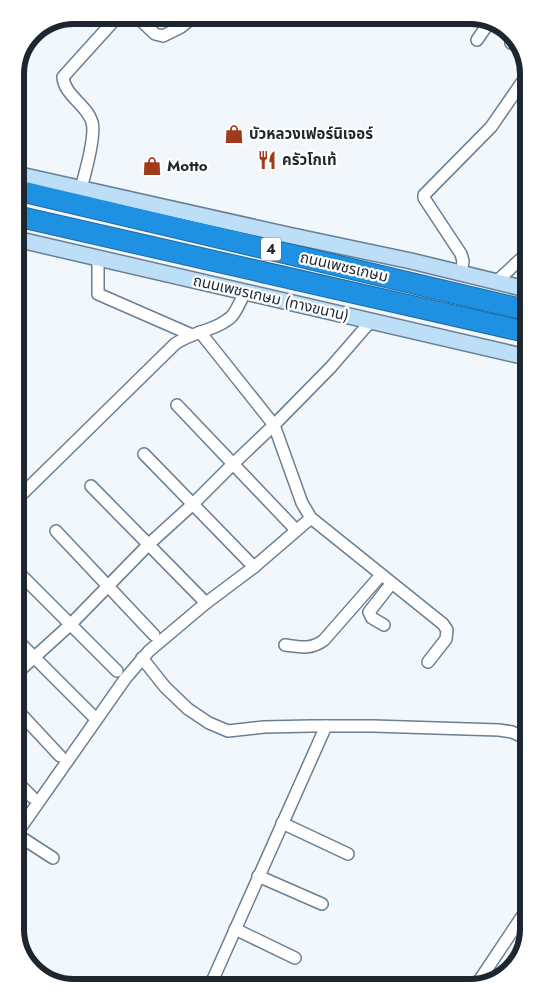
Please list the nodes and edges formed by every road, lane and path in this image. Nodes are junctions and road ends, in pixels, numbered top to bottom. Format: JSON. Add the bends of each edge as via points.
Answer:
{"nodes":[{"id":1,"x":110,"y":24,"type":"edge"},
{"id":2,"x":145,"y":24,"type":"edge"},
{"id":3,"x":185,"y":24,"type":"edge"},
{"id":4,"x":487,"y":26,"type":"edge"},
{"id":5,"x":477,"y":40,"type":"dead end"},
{"id":6,"x":520,"y":85,"type":"edge"},
{"id":7,"x":24,"y":176,"type":"edge"},
{"id":8,"x":81,"y":188,"type":"junction"},
{"id":9,"x":24,"y":192,"type":"edge"},
{"id":10,"x":24,"y":218,"type":"edge"},
{"id":11,"x":24,"y":241,"type":"edge"},
{"id":12,"x":98,"y":258,"type":"junction"},
{"id":13,"x":520,"y":260,"type":"edge"},
{"id":14,"x":461,"y":273,"type":"junction"},
{"id":15,"x":496,"y":282,"type":"junction"},
{"id":16,"x":520,"y":288,"type":"edge"},
{"id":17,"x":245,"y":292,"type":"junction"},
{"id":18,"x":520,"y":309,"type":"edge"},
{"id":19,"x":370,"y":322,"type":"junction"},
{"id":20,"x":520,"y":331,"type":"edge"},
{"id":21,"x":196,"y":333,"type":"junction"},
{"id":22,"x":520,"y":356,"type":"edge"},
{"id":23,"x":177,"y":405,"type":"dead end"},
{"id":24,"x":274,"y":425,"type":"junction"},
{"id":25,"x":144,"y":454,"type":"dead end"},
{"id":26,"x":233,"y":464,"type":"junction"},
{"id":27,"x":91,"y":486,"type":"dead end"},
{"id":28,"x":24,"y":492,"type":"edge"},
{"id":29,"x":193,"y":504,"type":"junction"},
{"id":30,"x":311,"y":518,"type":"junction"},
{"id":31,"x":296,"y":530,"type":"junction"},
{"id":32,"x":56,"y":531,"type":"dead end"},
{"id":33,"x":149,"y":544,"type":"junction"},
{"id":34,"x":254,"y":567,"type":"junction"},
{"id":35,"x":381,"y":575,"type":"junction"},
{"id":36,"x":24,"y":578,"type":"edge"},
{"id":37,"x":391,"y":584,"type":"junction"},
{"id":38,"x":108,"y":586,"type":"junction"},
{"id":39,"x":206,"y":603,"type":"junction"},
{"id":40,"x":71,"y":624,"type":"junction"},
{"id":41,"x":384,"y":625,"type":"dead end"},
{"id":42,"x":154,"y":635,"type":"dead end"},
{"id":43,"x":285,"y":646,"type":"dead end"},
{"id":44,"x":24,"y":647,"type":"edge"},
{"id":45,"x":33,"y":656,"type":"junction"},
{"id":46,"x":142,"y":658,"type":"junction"},
{"id":47,"x":428,"y":662,"type":"dead end"},
{"id":48,"x":24,"y":666,"type":"edge"},
{"id":49,"x":117,"y":670,"type":"dead end"},
{"id":50,"x":93,"y":716,"type":"dead end"},
{"id":51,"x":24,"y":717,"type":"edge"},
{"id":52,"x":326,"y":726,"type":"junction"},
{"id":53,"x":520,"y":736,"type":"edge"},
{"id":54,"x":60,"y":756,"type":"dead end"},
{"id":55,"x":24,"y":789,"type":"edge"},
{"id":56,"x":32,"y":797,"type":"dead end"},
{"id":57,"x":24,"y":823,"type":"edge"},
{"id":58,"x":282,"y":823,"type":"junction"},
{"id":59,"x":24,"y":833,"type":"edge"},
{"id":60,"x":348,"y":854,"type":"dead end"},
{"id":61,"x":53,"y":858,"type":"dead end"},
{"id":62,"x":258,"y":876,"type":"junction"},
{"id":63,"x":322,"y":904,"type":"dead end"},
{"id":64,"x":520,"y":920,"type":"edge"},
{"id":65,"x":234,"y":929,"type":"junction"},
{"id":66,"x":295,"y":958,"type":"dead end"},
{"id":67,"x":481,"y":978,"type":"edge"},
{"id":68,"x":213,"y":979,"type":"edge"}],
"edges":[{"from":1,"to":8,"type":"street","via":[[63,77],[64,84],[87,112],[93,127]]},
{"from":2,"to":3,"type":"street","via":[[163,36]]},
{"from":4,"to":5,"type":"street"},
{"from":6,"to":14,"type":"street","via":[[491,127],[424,195],[461,254]]},
{"from":7,"to":8,"type":"main road","number":"4"},
{"from":8,"to":14,"type":"main road","number":"4"},
{"from":9,"to":18,"type":"highway","name":"ถนนเพชรเกษม","number":"4"},
{"from":10,"to":20,"type":"highway","name":"ถนนเพชรเกษม","number":"4"},
{"from":11,"to":12,"type":"main road","name":"ถนนเพชรเกษม (ทางขนาน)"},
{"from":12,"to":17,"type":"main road","name":"ถนนเพชรเกษม (ทางขนาน)"},
{"from":12,"to":21,"type":"street","via":[[98,294]]},
{"from":13,"to":15,"type":"street"},
{"from":14,"to":15,"type":"main road","number":"4"},
{"from":15,"to":16,"type":"main road","number":"4"},
{"from":17,"to":19,"type":"main road","name":"ถนนเพชรเกษม (ทางขนาน)"},
{"from":17,"to":21,"type":"street","via":[[233,315]]},
{"from":19,"to":22,"type":"main road","name":"ถนนเพชรเกษม (ทางขนาน)"},
{"from":19,"to":24,"type":"street"},
{"from":21,"to":24,"type":"street"},
{"from":21,"to":28,"type":"street","via":[[175,344]]},
{"from":23,"to":26,"type":"street"},
{"from":24,"to":26,"type":"street"},
{"from":24,"to":30,"type":"street","via":[[302,503]]},
{"from":25,"to":29,"type":"street"},
{"from":26,"to":29,"type":"street"},
{"from":26,"to":31,"type":"street"},
{"from":27,"to":33,"type":"street"},
{"from":29,"to":33,"type":"street"},
{"from":29,"to":34,"type":"street"},
{"from":30,"to":31,"type":"street"},
{"from":30,"to":35,"type":"street"},
{"from":31,"to":34,"type":"street"},
{"from":32,"to":38,"type":"street"},
{"from":33,"to":38,"type":"street"},
{"from":33,"to":39,"type":"street"},
{"from":34,"to":39,"type":"street"},
{"from":35,"to":37,"type":"street"},
{"from":35,"to":43,"type":"street","via":[[316,646]]},
{"from":36,"to":40,"type":"street"},
{"from":37,"to":41,"type":"street","via":[[369,612],[372,618]]},
{"from":37,"to":47,"type":"street","via":[[447,630],[446,639]]},
{"from":38,"to":40,"type":"street"},
{"from":38,"to":42,"type":"street"},
{"from":39,"to":46,"type":"street"},
{"from":40,"to":45,"type":"street"},
{"from":40,"to":49,"type":"street"},
{"from":44,"to":45,"type":"street"},
{"from":45,"to":48,"type":"street"},
{"from":45,"to":50,"type":"street"},
{"from":46,"to":52,"type":"street","via":[[188,709],[228,731]]},
{"from":46,"to":57,"type":"street"},
{"from":51,"to":54,"type":"street"},
{"from":52,"to":53,"type":"street","via":[[499,730]]},
{"from":52,"to":58,"type":"street"},
{"from":55,"to":56,"type":"street"},
{"from":58,"to":60,"type":"street"},
{"from":58,"to":62,"type":"street"},
{"from":59,"to":61,"type":"street"},
{"from":62,"to":63,"type":"street"},
{"from":62,"to":65,"type":"street"},
{"from":64,"to":67,"type":"street"},
{"from":65,"to":66,"type":"street"},
{"from":65,"to":68,"type":"street"}]}
